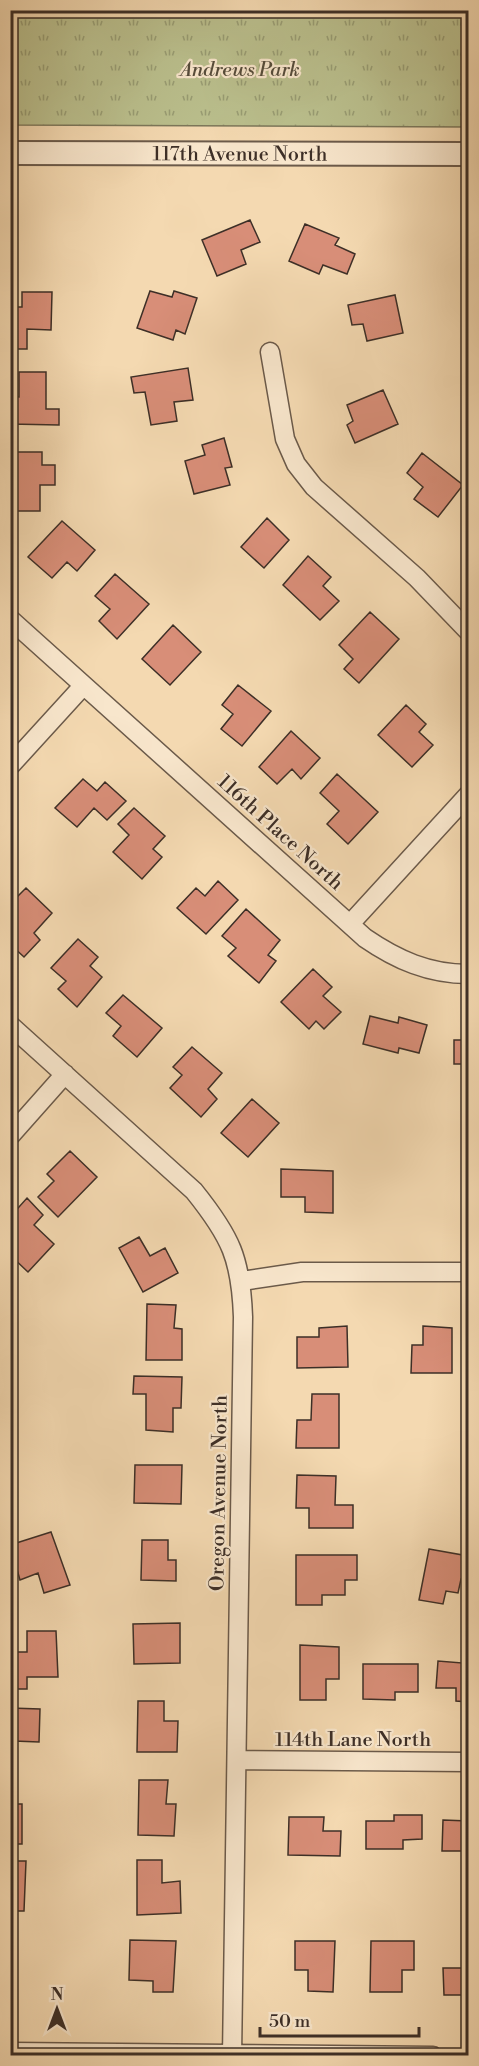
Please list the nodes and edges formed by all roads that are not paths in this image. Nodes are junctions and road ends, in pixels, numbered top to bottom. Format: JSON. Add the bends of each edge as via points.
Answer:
{"nodes":[{"id":1,"x":10,"y":153,"type":"edge"},
{"id":2,"x":468,"y":154,"type":"edge"},
{"id":3,"x":270,"y":352,"type":"dead end"},
{"id":4,"x":10,"y":619,"type":"edge"},
{"id":5,"x":468,"y":631,"type":"edge"},
{"id":6,"x":83,"y":686,"type":"junction"},
{"id":7,"x":10,"y":766,"type":"edge"},
{"id":8,"x":468,"y":795,"type":"edge"},
{"id":9,"x":350,"y":924,"type":"junction"},
{"id":10,"x":468,"y":974,"type":"edge"},
{"id":11,"x":10,"y":1025,"type":"edge"},
{"id":12,"x":65,"y":1074,"type":"junction"},
{"id":13,"x":10,"y":1136,"type":"edge"},
{"id":14,"x":468,"y":1272,"type":"edge"},
{"id":15,"x":242,"y":1281,"type":"junction"},
{"id":16,"x":237,"y":1760,"type":"junction"},
{"id":17,"x":468,"y":1762,"type":"edge"},
{"id":18,"x":10,"y":2052,"type":"edge"},
{"id":19,"x":232,"y":2055,"type":"edge"},
{"id":20,"x":433,"y":2055,"type":"edge"}],
"edges":[{"from":1,"to":2,"type":"street","name":"117th Avenue North"},
{"from":3,"to":5,"type":"street","via":[[282,430],[296,464],[314,487],[417,578]]},
{"from":4,"to":6,"type":"street"},
{"from":6,"to":7,"type":"street"},
{"from":6,"to":9,"type":"street","name":"116th Place North"},
{"from":8,"to":9,"type":"street"},
{"from":9,"to":10,"type":"street","name":"116th Place North","via":[[391,956],[426,969]]},
{"from":11,"to":12,"type":"street","name":"Oregon Avenue North"},
{"from":12,"to":13,"type":"street"},
{"from":12,"to":15,"type":"street","name":"Oregon Avenue North","via":[[194,1191],[217,1219]]},
{"from":14,"to":15,"type":"street","via":[[312,1271]]},
{"from":15,"to":16,"type":"street","name":"Oregon Avenue North"},
{"from":16,"to":17,"type":"street","name":"114th Lane North"},
{"from":16,"to":19,"type":"street","name":"Oregon Avenue North"},
{"from":18,"to":19,"type":"street"},
{"from":19,"to":20,"type":"street"}]}
